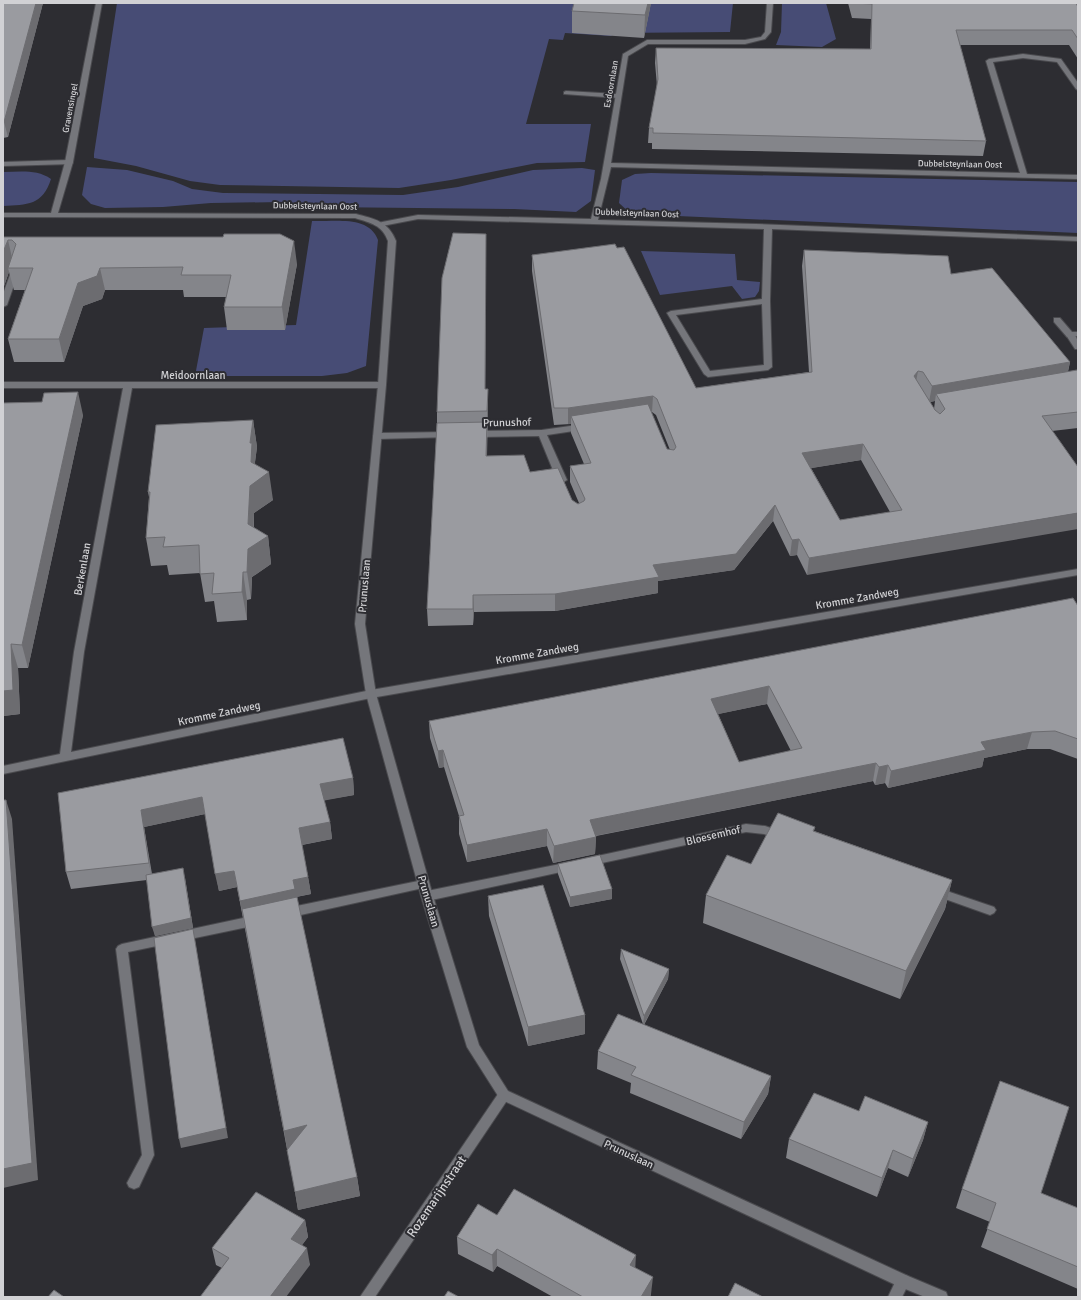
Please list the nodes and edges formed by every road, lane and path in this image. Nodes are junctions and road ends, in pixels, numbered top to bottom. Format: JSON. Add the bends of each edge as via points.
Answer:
{"nodes":[{"id":1,"x":99,"y":3,"type":"edge"},
{"id":2,"x":770,"y":3,"type":"edge"},
{"id":3,"x":1078,"y":88,"type":"edge"},
{"id":4,"x":566,"y":93,"type":"dead end"},
{"id":5,"x":618,"y":96,"type":"junction"},
{"id":6,"x":69,"y":162,"type":"junction"},
{"id":7,"x":3,"y":164,"type":"edge"},
{"id":8,"x":607,"y":165,"type":"junction"},
{"id":9,"x":1024,"y":176,"type":"junction"},
{"id":10,"x":1078,"y":177,"type":"edge"},
{"id":11,"x":3,"y":215,"type":"edge"},
{"id":12,"x":54,"y":215,"type":"junction"},
{"id":13,"x":594,"y":221,"type":"junction"},
{"id":14,"x":382,"y":224,"type":"junction"},
{"id":15,"x":768,"y":227,"type":"junction"},
{"id":16,"x":1078,"y":239,"type":"edge"},
{"id":17,"x":16,"y":266,"type":"edge"},
{"id":18,"x":766,"y":300,"type":"junction"},
{"id":19,"x":3,"y":305,"type":"edge"},
{"id":20,"x":1057,"y":320,"type":"dead end"},
{"id":21,"x":1074,"y":334,"type":"edge"},
{"id":22,"x":1078,"y":346,"type":"edge"},
{"id":23,"x":3,"y":385,"type":"edge"},
{"id":24,"x":382,"y":385,"type":"junction"},
{"id":25,"x":128,"y":386,"type":"junction"},
{"id":26,"x":596,"y":425,"type":"edge"},
{"id":27,"x":542,"y":433,"type":"junction"},
{"id":28,"x":377,"y":436,"type":"junction"},
{"id":29,"x":566,"y":488,"type":"edge"},
{"id":30,"x":1078,"y":572,"type":"edge"},
{"id":31,"x":371,"y":694,"type":"junction"},
{"id":32,"x":65,"y":757,"type":"junction"},
{"id":33,"x":3,"y":770,"type":"edge"},
{"id":34,"x":795,"y":841,"type":"edge"},
{"id":35,"x":423,"y":884,"type":"junction"},
{"id":36,"x":922,"y":886,"type":"edge"},
{"id":37,"x":427,"y":896,"type":"junction"},
{"id":38,"x":990,"y":910,"type":"dead end"},
{"id":39,"x":504,"y":1095,"type":"junction"},
{"id":40,"x":134,"y":1183,"type":"dead end"},
{"id":41,"x":903,"y":1281,"type":"junction"},
{"id":42,"x":367,"y":1297,"type":"edge"},
{"id":43,"x":895,"y":1297,"type":"edge"},
{"id":44,"x":941,"y":1297,"type":"edge"}],
"edges":[{"from":1,"to":6,"type":"street","name":"Gravensingel"},
{"from":2,"to":5,"type":"street","name":"Esdoornlaan","via":[[768,32],[763,38],[745,42],[647,42],[625,55]]},
{"from":3,"to":9,"type":"street","name":"Dubbelsteynlaan Oost","via":[[1059,60],[1023,56],[989,61]]},
{"from":4,"to":5,"type":"street"},
{"from":5,"to":8,"type":"street","name":"Esdoornlaan"},
{"from":6,"to":7,"type":"street"},
{"from":6,"to":12,"type":"street","name":"Gravensingel"},
{"from":8,"to":9,"type":"street","name":"Dubbelsteynlaan Oost"},
{"from":8,"to":13,"type":"street","name":"Esdoornlaan"},
{"from":9,"to":10,"type":"street","name":"Dubbelsteynlaan Oost"},
{"from":11,"to":12,"type":"street","name":"Dubbelsteynlaan Oost"},
{"from":12,"to":14,"type":"street","name":"Dubbelsteynlaan Oost","via":[[356,216]]},
{"from":13,"to":14,"type":"street","name":"Dubbelsteynlaan Oost","via":[[418,217]]},
{"from":13,"to":15,"type":"street","name":"Dubbelsteynlaan Oost"},
{"from":14,"to":24,"type":"street","name":"Prunuslaan","via":[[389,231],[392,241]]},
{"from":15,"to":16,"type":"street","name":"Dubbelsteynlaan Oost"},
{"from":15,"to":18,"type":"street"},
{"from":17,"to":19,"type":"street"},
{"from":18,"to":18,"type":"street","via":[[768,367],[708,374],[671,313]]},
{"from":20,"to":21,"type":"street"},
{"from":21,"to":22,"type":"street"},
{"from":23,"to":25,"type":"street","name":"Meidoornlaan"},
{"from":24,"to":25,"type":"street","name":"Meidoornlaan"},
{"from":24,"to":28,"type":"street","name":"Prunuslaan"},
{"from":25,"to":32,"type":"street","name":"Berkenlaan","via":[[79,652]]},
{"from":26,"to":27,"type":"street","name":"Prunushof"},
{"from":27,"to":28,"type":"street","name":"Prunushof"},
{"from":27,"to":29,"type":"street","name":"Prunushof"},
{"from":28,"to":31,"type":"street","name":"Prunuslaan","via":[[360,624]]},
{"from":30,"to":31,"type":"street","name":"Kromme Zandweg"},
{"from":31,"to":32,"type":"street","name":"Kromme Zandweg"},
{"from":31,"to":35,"type":"street","name":"Prunuslaan"},
{"from":32,"to":33,"type":"street","name":"Kromme Zandweg"},
{"from":34,"to":37,"type":"street","name":"Bloesemhof","via":[[765,830],[746,828]]},
{"from":35,"to":37,"type":"street","name":"Prunuslaan"},
{"from":35,"to":40,"type":"street","via":[[122,949],[148,1155]]},
{"from":36,"to":38,"type":"street"},
{"from":37,"to":39,"type":"street","name":"Prunuslaan","via":[[472,1047]]},
{"from":39,"to":41,"type":"street","name":"Prunuslaan"},
{"from":39,"to":42,"type":"street","name":"Rozemarijnstraat"},
{"from":41,"to":43,"type":"street"},
{"from":41,"to":44,"type":"street","name":"Prunuslaan"}]}
